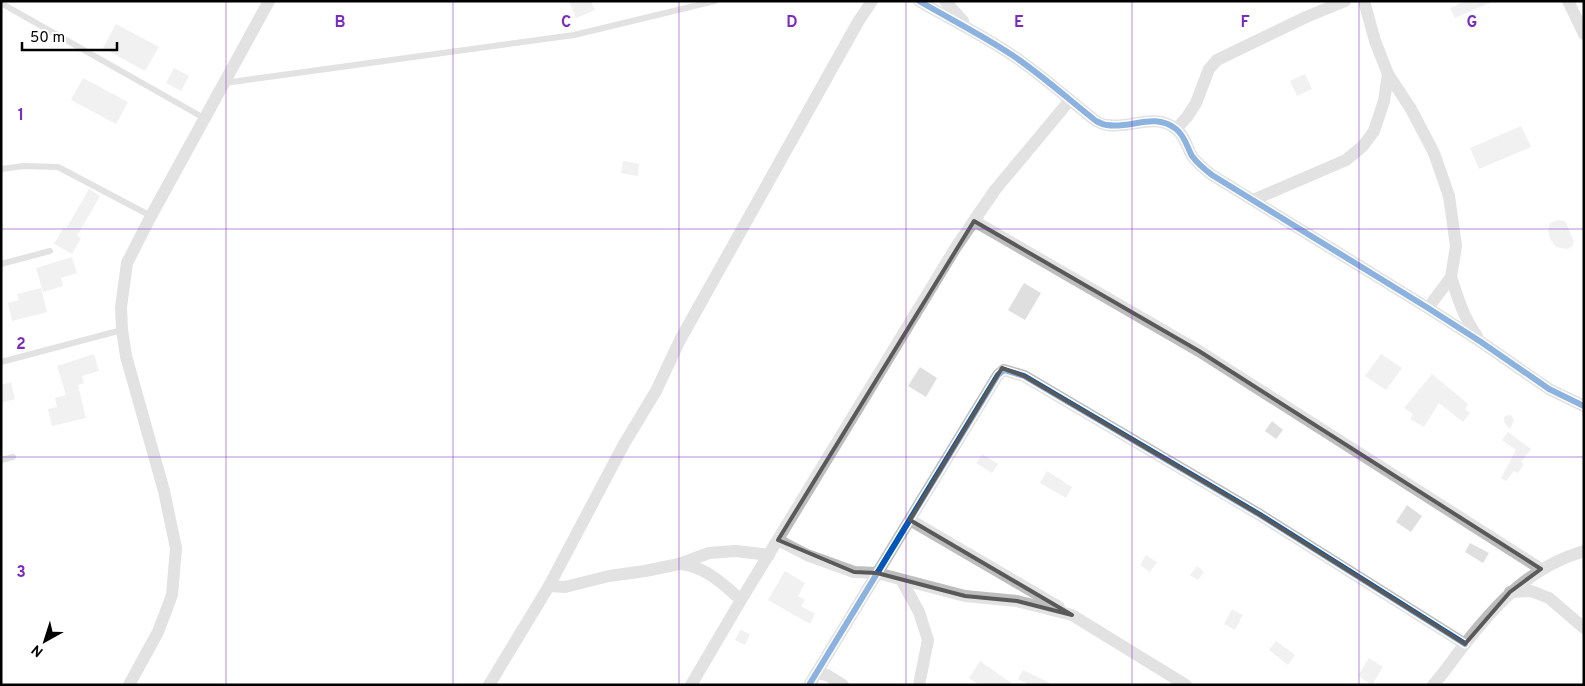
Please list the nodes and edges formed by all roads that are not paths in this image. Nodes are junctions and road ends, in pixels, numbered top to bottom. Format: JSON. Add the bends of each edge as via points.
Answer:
{"nodes":[{"id":1,"x":269,"y":1,"type":"edge"},
{"id":2,"x":715,"y":1,"type":"edge"},
{"id":3,"x":872,"y":1,"type":"edge"},
{"id":4,"x":919,"y":1,"type":"edge"},
{"id":5,"x":945,"y":1,"type":"edge"},
{"id":6,"x":1345,"y":1,"type":"edge"},
{"id":7,"x":1364,"y":1,"type":"edge"},
{"id":8,"x":1568,"y":1,"type":"edge"},
{"id":9,"x":1,"y":3,"type":"edge"},
{"id":10,"x":969,"y":28,"type":"junction"},
{"id":11,"x":1584,"y":34,"type":"edge"},
{"id":12,"x":1388,"y":74,"type":"junction"},
{"id":13,"x":224,"y":83,"type":"junction"},
{"id":14,"x":1070,"y":100,"type":"junction"},
{"id":15,"x":204,"y":118,"type":"junction"},
{"id":16,"x":1176,"y":129,"type":"junction"},
{"id":17,"x":1,"y":169,"type":"edge"},
{"id":18,"x":1253,"y":200,"type":"junction"},
{"id":19,"x":151,"y":216,"type":"junction"},
{"id":20,"x":974,"y":221,"type":"junction"},
{"id":21,"x":50,"y":251,"type":"dead end"},
{"id":22,"x":1,"y":264,"type":"edge"},
{"id":23,"x":1451,"y":277,"type":"junction"},
{"id":24,"x":1428,"y":308,"type":"junction"},
{"id":25,"x":122,"y":330,"type":"junction"},
{"id":26,"x":1481,"y":342,"type":"junction"},
{"id":27,"x":1,"y":362,"type":"edge"},
{"id":28,"x":1584,"y":406,"type":"edge"},
{"id":29,"x":13,"y":457,"type":"dead end"},
{"id":30,"x":1,"y":460,"type":"edge"},
{"id":31,"x":910,"y":520,"type":"junction"},
{"id":32,"x":778,"y":540,"type":"junction"},
{"id":33,"x":1584,"y":551,"type":"edge"},
{"id":34,"x":769,"y":555,"type":"junction"},
{"id":35,"x":678,"y":564,"type":"junction"},
{"id":36,"x":1540,"y":569,"type":"junction"},
{"id":37,"x":877,"y":573,"type":"junction"},
{"id":38,"x":902,"y":580,"type":"junction"},
{"id":39,"x":549,"y":586,"type":"junction"},
{"id":40,"x":1510,"y":592,"type":"junction"},
{"id":41,"x":741,"y":600,"type":"junction"},
{"id":42,"x":1072,"y":615,"type":"junction"},
{"id":43,"x":1584,"y":628,"type":"edge"},
{"id":44,"x":1465,"y":644,"type":"junction"},
{"id":45,"x":816,"y":672,"type":"junction"},
{"id":46,"x":1436,"y":682,"type":"edge"},
{"id":47,"x":129,"y":685,"type":"edge"},
{"id":48,"x":489,"y":685,"type":"edge"},
{"id":49,"x":692,"y":685,"type":"edge"},
{"id":50,"x":809,"y":685,"type":"edge"},
{"id":51,"x":843,"y":685,"type":"edge"},
{"id":52,"x":918,"y":685,"type":"edge"},
{"id":53,"x":1186,"y":685,"type":"edge"}],
"edges":[{"from":1,"to":13,"type":"street"},
{"from":2,"to":13,"type":"lane","via":[[574,35]]},
{"from":3,"to":39,"type":"street","via":[[735,239]]},
{"from":4,"to":10,"type":"street"},
{"from":5,"to":10,"type":"street"},
{"from":6,"to":16,"type":"street","via":[[1217,60],[1208,68],[1196,103]]},
{"from":7,"to":12,"type":"street"},
{"from":8,"to":11,"type":"street"},
{"from":9,"to":15,"type":"lane"},
{"from":10,"to":14,"type":"street","via":[[1025,64]]},
{"from":12,"to":18,"type":"street","via":[[1384,101],[1374,131],[1363,146],[1346,160]]},
{"from":12,"to":23,"type":"street","via":[[1412,110],[1434,153],[1449,196],[1456,246]]},
{"from":13,"to":15,"type":"street"},
{"from":14,"to":16,"type":"street","via":[[1096,121],[1108,125],[1161,121]]},
{"from":14,"to":20,"type":"street","via":[[995,190]]},
{"from":15,"to":19,"type":"street"},
{"from":16,"to":18,"type":"street","via":[[1201,168]]},
{"from":17,"to":19,"type":"lane","via":[[58,167]]},
{"from":18,"to":24,"type":"street"},
{"from":19,"to":25,"type":"street","via":[[127,263],[121,308]]},
{"from":20,"to":32,"type":"street"},
{"from":20,"to":36,"type":"street","via":[[1199,351]]},
{"from":21,"to":22,"type":"lane"},
{"from":23,"to":24,"type":"street"},
{"from":23,"to":26,"type":"street","via":[[1460,308]]},
{"from":24,"to":26,"type":"street"},
{"from":25,"to":27,"type":"lane"},
{"from":25,"to":47,"type":"street","via":[[176,548],[172,594],[158,632]]},
{"from":26,"to":28,"type":"street","via":[[1549,389]]},
{"from":29,"to":30,"type":"lane"},
{"from":31,"to":37,"type":"street"},
{"from":31,"to":42,"type":"street"},
{"from":31,"to":44,"type":"street","via":[[998,375],[1007,370],[1024,376],[1260,516]]},
{"from":32,"to":34,"type":"street"},
{"from":32,"to":37,"type":"street","via":[[807,555],[854,572]]},
{"from":33,"to":36,"type":"street"},
{"from":34,"to":35,"type":"street","via":[[736,551],[710,553]]},
{"from":34,"to":41,"type":"street"},
{"from":35,"to":39,"type":"street","via":[[564,587]]},
{"from":35,"to":41,"type":"street","via":[[694,565]]},
{"from":36,"to":40,"type":"street"},
{"from":37,"to":38,"type":"street"},
{"from":37,"to":45,"type":"street"},
{"from":38,"to":42,"type":"street","via":[[965,596],[1018,601]]},
{"from":38,"to":52,"type":"street","via":[[919,612],[928,640]]},
{"from":39,"to":48,"type":"street"},
{"from":40,"to":43,"type":"street","via":[[1531,591],[1549,598]]},
{"from":40,"to":44,"type":"street"},
{"from":41,"to":49,"type":"street"},
{"from":42,"to":53,"type":"street"},
{"from":44,"to":46,"type":"street"},
{"from":45,"to":50,"type":"street"},
{"from":45,"to":51,"type":"street"}]}
